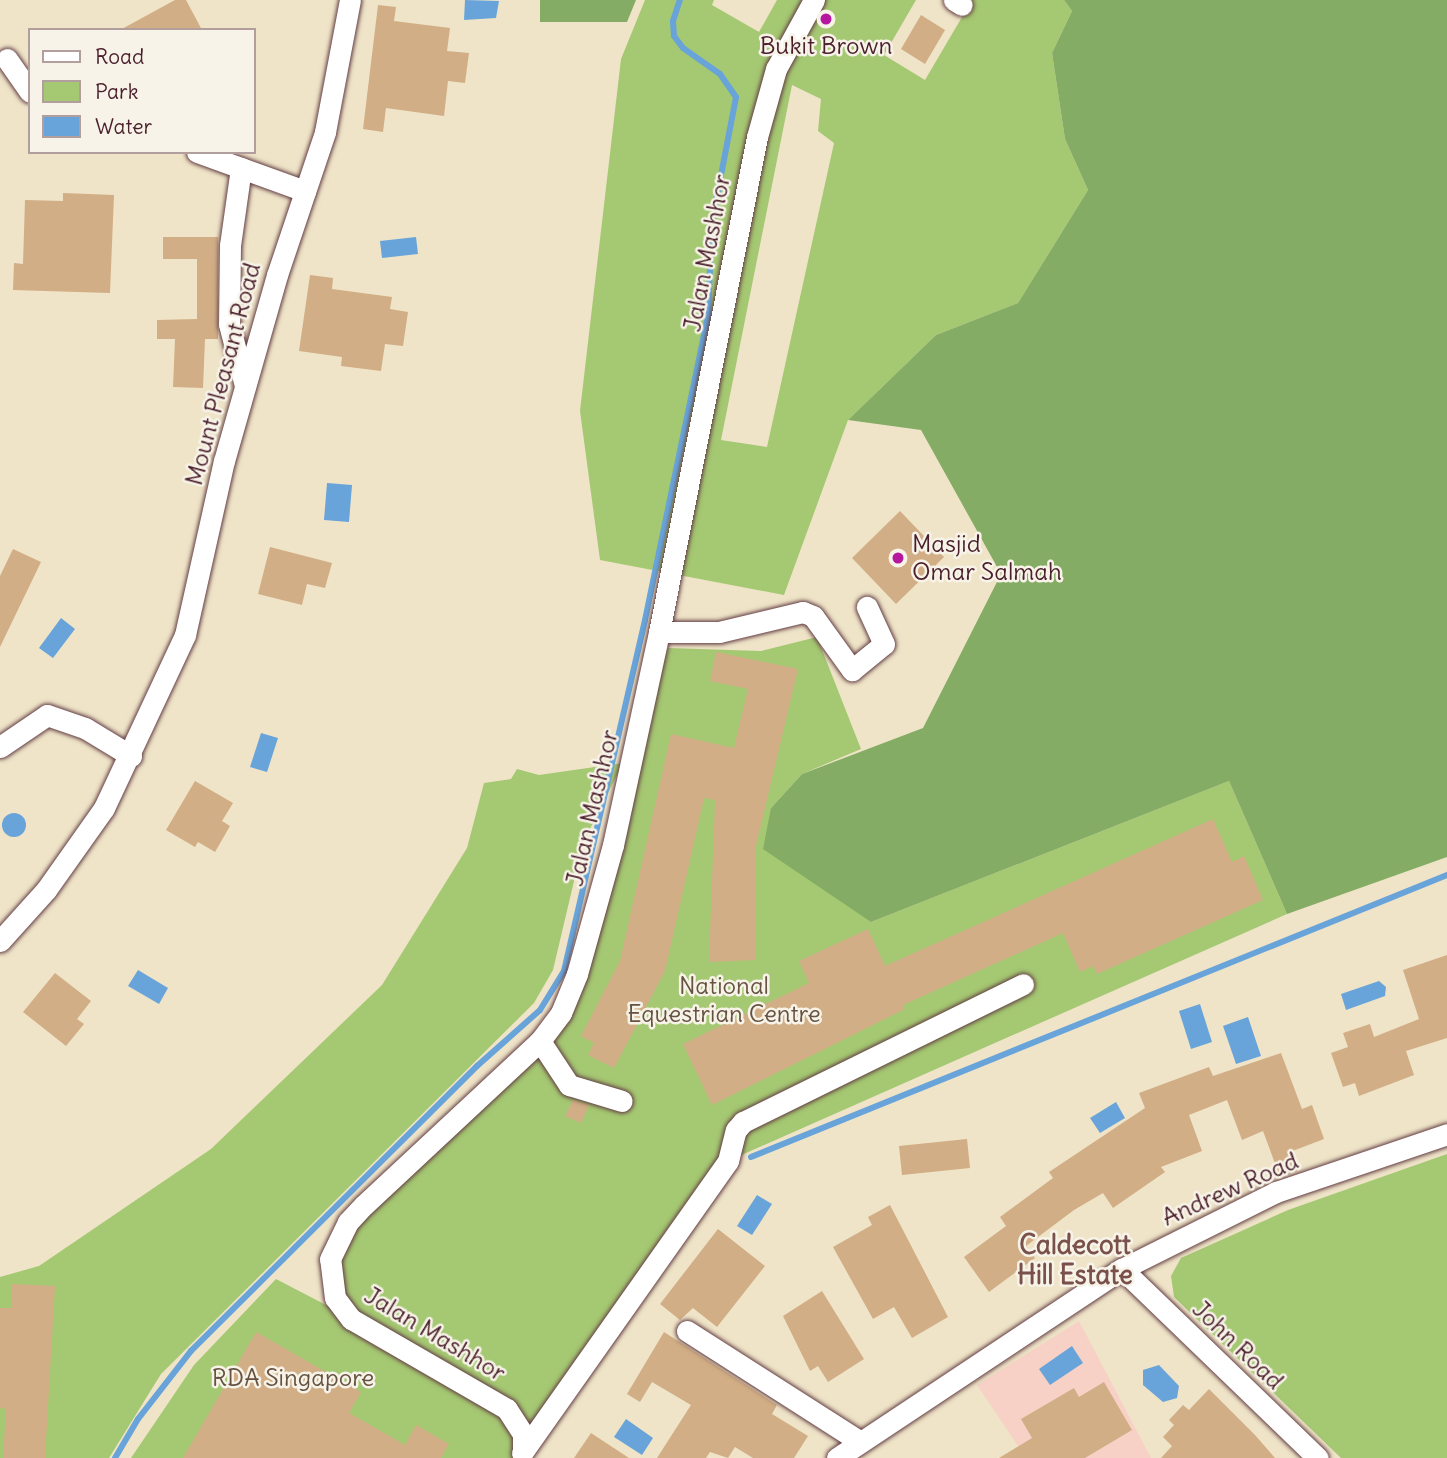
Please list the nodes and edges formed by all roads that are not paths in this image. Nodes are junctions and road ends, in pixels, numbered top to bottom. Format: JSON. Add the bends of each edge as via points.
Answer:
{"nodes":[{"id":1,"x":350,"y":0,"type":"edge"},
{"id":2,"x":814,"y":0,"type":"edge"},
{"id":3,"x":7,"y":59,"type":"dead end"},
{"id":4,"x":28,"y":89,"type":"edge"},
{"id":5,"x":202,"y":154,"type":"edge"},
{"id":6,"x":241,"y":168,"type":"junction"},
{"id":7,"x":305,"y":191,"type":"junction"},
{"id":8,"x":245,"y":386,"type":"junction"},
{"id":9,"x":867,"y":607,"type":"dead end"},
{"id":10,"x":659,"y":632,"type":"junction"},
{"id":11,"x":0,"y":747,"type":"edge"},
{"id":12,"x":131,"y":756,"type":"junction"},
{"id":13,"x":0,"y":941,"type":"edge"},
{"id":14,"x":1023,"y":984,"type":"dead end"},
{"id":15,"x":540,"y":1041,"type":"junction"},
{"id":16,"x":622,"y":1101,"type":"dead end"},
{"id":17,"x":1447,"y":1134,"type":"edge"},
{"id":18,"x":1122,"y":1269,"type":"junction"},
{"id":19,"x":687,"y":1331,"type":"dead end"},
{"id":20,"x":859,"y":1441,"type":"junction"},
{"id":21,"x":522,"y":1454,"type":"edge"},
{"id":22,"x":837,"y":1458,"type":"edge"},
{"id":23,"x":1318,"y":1458,"type":"edge"}],
"edges":[{"from":1,"to":7,"type":"street","name":"Mount Pleasant Road","via":[[325,132]]},
{"from":2,"to":10,"type":"street","name":"Jalan Mashhor","via":[[776,69],[760,125]]},
{"from":3,"to":4,"type":"street"},
{"from":5,"to":6,"type":"street"},
{"from":6,"to":7,"type":"street"},
{"from":6,"to":8,"type":"street","via":[[230,245],[229,324]]},
{"from":7,"to":8,"type":"street","name":"Mount Pleasant Road"},
{"from":8,"to":12,"type":"street","name":"Mount Pleasant Road","via":[[185,635]]},
{"from":9,"to":10,"type":"street","via":[[884,644],[852,670],[813,616],[803,612],[719,632]]},
{"from":10,"to":15,"type":"street","name":"Jalan Mashhor","via":[[613,845],[587,941],[561,1013]]},
{"from":11,"to":12,"type":"street","via":[[47,715],[85,728]]},
{"from":12,"to":13,"type":"street","name":"Mount Pleasant Road","via":[[104,808],[47,890]]},
{"from":14,"to":21,"type":"street","name":"Jalan Mashhor","via":[[752,1116],[736,1130],[728,1161]]},
{"from":15,"to":16,"type":"street","via":[[569,1084]]},
{"from":15,"to":21,"type":"street","name":"Jalan Mashhor","via":[[356,1213],[339,1238],[330,1269],[335,1298],[351,1319],[507,1409],[523,1434]]},
{"from":17,"to":18,"type":"street","name":"Andrew Road","via":[[1276,1192]]},
{"from":18,"to":20,"type":"street","name":"Andrew Road"},
{"from":18,"to":23,"type":"street","name":"John Road"},
{"from":19,"to":20,"type":"street"},
{"from":20,"to":22,"type":"street","name":"Andrew Road"}]}
